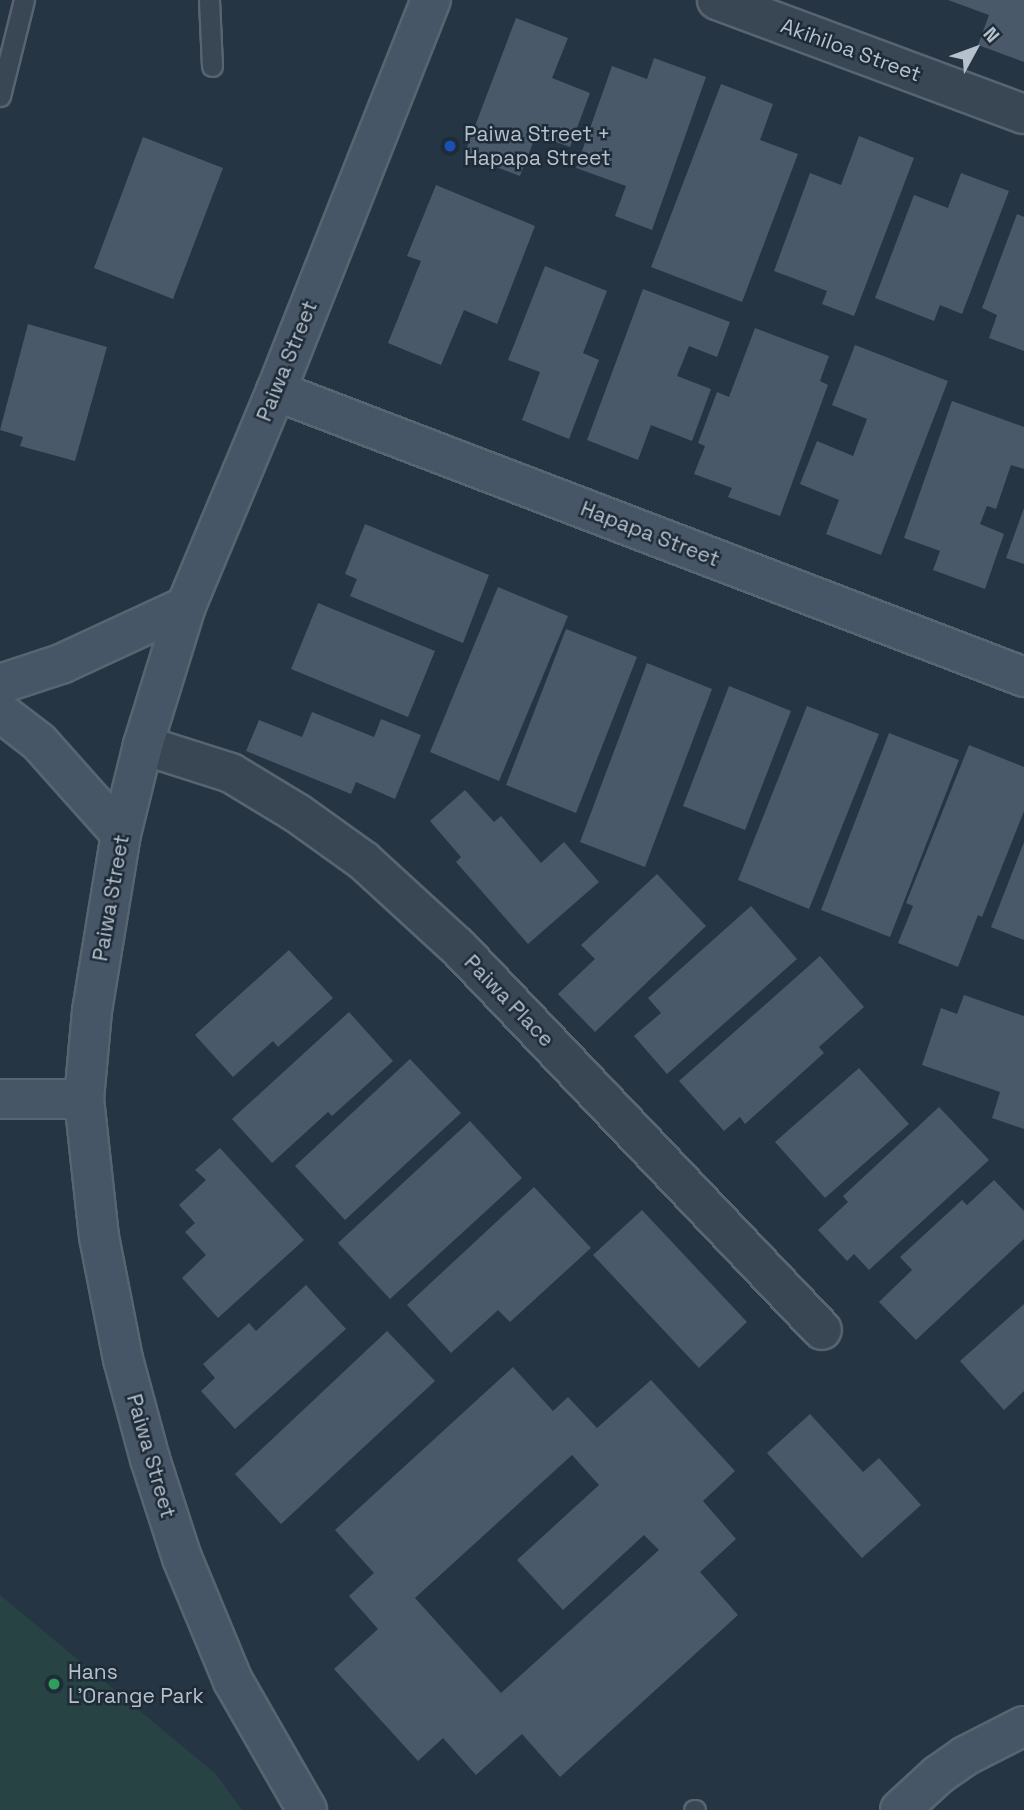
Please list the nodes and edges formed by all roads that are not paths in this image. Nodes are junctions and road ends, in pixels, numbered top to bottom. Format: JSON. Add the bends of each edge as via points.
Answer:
{"nodes":[{"id":1,"x":24,"y":0,"type":"edge"},
{"id":2,"x":209,"y":0,"type":"edge"},
{"id":3,"x":430,"y":0,"type":"edge"},
{"id":4,"x":717,"y":0,"type":"edge"},
{"id":5,"x":758,"y":7,"type":"edge"},
{"id":6,"x":212,"y":66,"type":"dead end"},
{"id":7,"x":0,"y":96,"type":"edge"},
{"id":8,"x":1024,"y":114,"type":"edge"},
{"id":9,"x":276,"y":391,"type":"junction"},
{"id":10,"x":186,"y":606,"type":"junction"},
{"id":11,"x":1024,"y":677,"type":"edge"},
{"id":12,"x":0,"y":684,"type":"edge"},
{"id":13,"x":0,"y":712,"type":"edge"},
{"id":14,"x":143,"y":745,"type":"junction"},
{"id":15,"x":121,"y":834,"type":"junction"},
{"id":16,"x":0,"y":1099,"type":"edge"},
{"id":17,"x":84,"y":1099,"type":"junction"},
{"id":18,"x":822,"y":1330,"type":"dead end"},
{"id":19,"x":1024,"y":1726,"type":"edge"},
{"id":20,"x":307,"y":1810,"type":"edge"},
{"id":21,"x":901,"y":1810,"type":"edge"}],
"edges":[{"from":1,"to":7,"type":"lane"},
{"from":2,"to":6,"type":"lane"},
{"from":3,"to":9,"type":"main road","name":"Paiwa Street"},
{"from":4,"to":5,"type":"street","name":"Akihiloa Street"},
{"from":5,"to":8,"type":"street","name":"Akihiloa Street"},
{"from":9,"to":10,"type":"main road","name":"Paiwa Street"},
{"from":9,"to":11,"type":"main road","name":"Hapapa Street"},
{"from":10,"to":12,"type":"main road","via":[[61,664]]},
{"from":10,"to":14,"type":"main road","name":"Paiwa Street"},
{"from":13,"to":15,"type":"main road","via":[[39,741]]},
{"from":14,"to":15,"type":"main road","name":"Paiwa Street"},
{"from":14,"to":18,"type":"street","name":"Paiwa Place","via":[[231,773],[364,861],[458,947]]},
{"from":15,"to":17,"type":"main road","name":"Paiwa Street","via":[[92,1011]]},
{"from":16,"to":17,"type":"main road"},
{"from":17,"to":20,"type":"main road","name":"Paiwa Street","via":[[99,1237],[123,1359],[181,1558],[233,1681]]},
{"from":19,"to":21,"type":"main road","via":[[965,1756]]}]}
